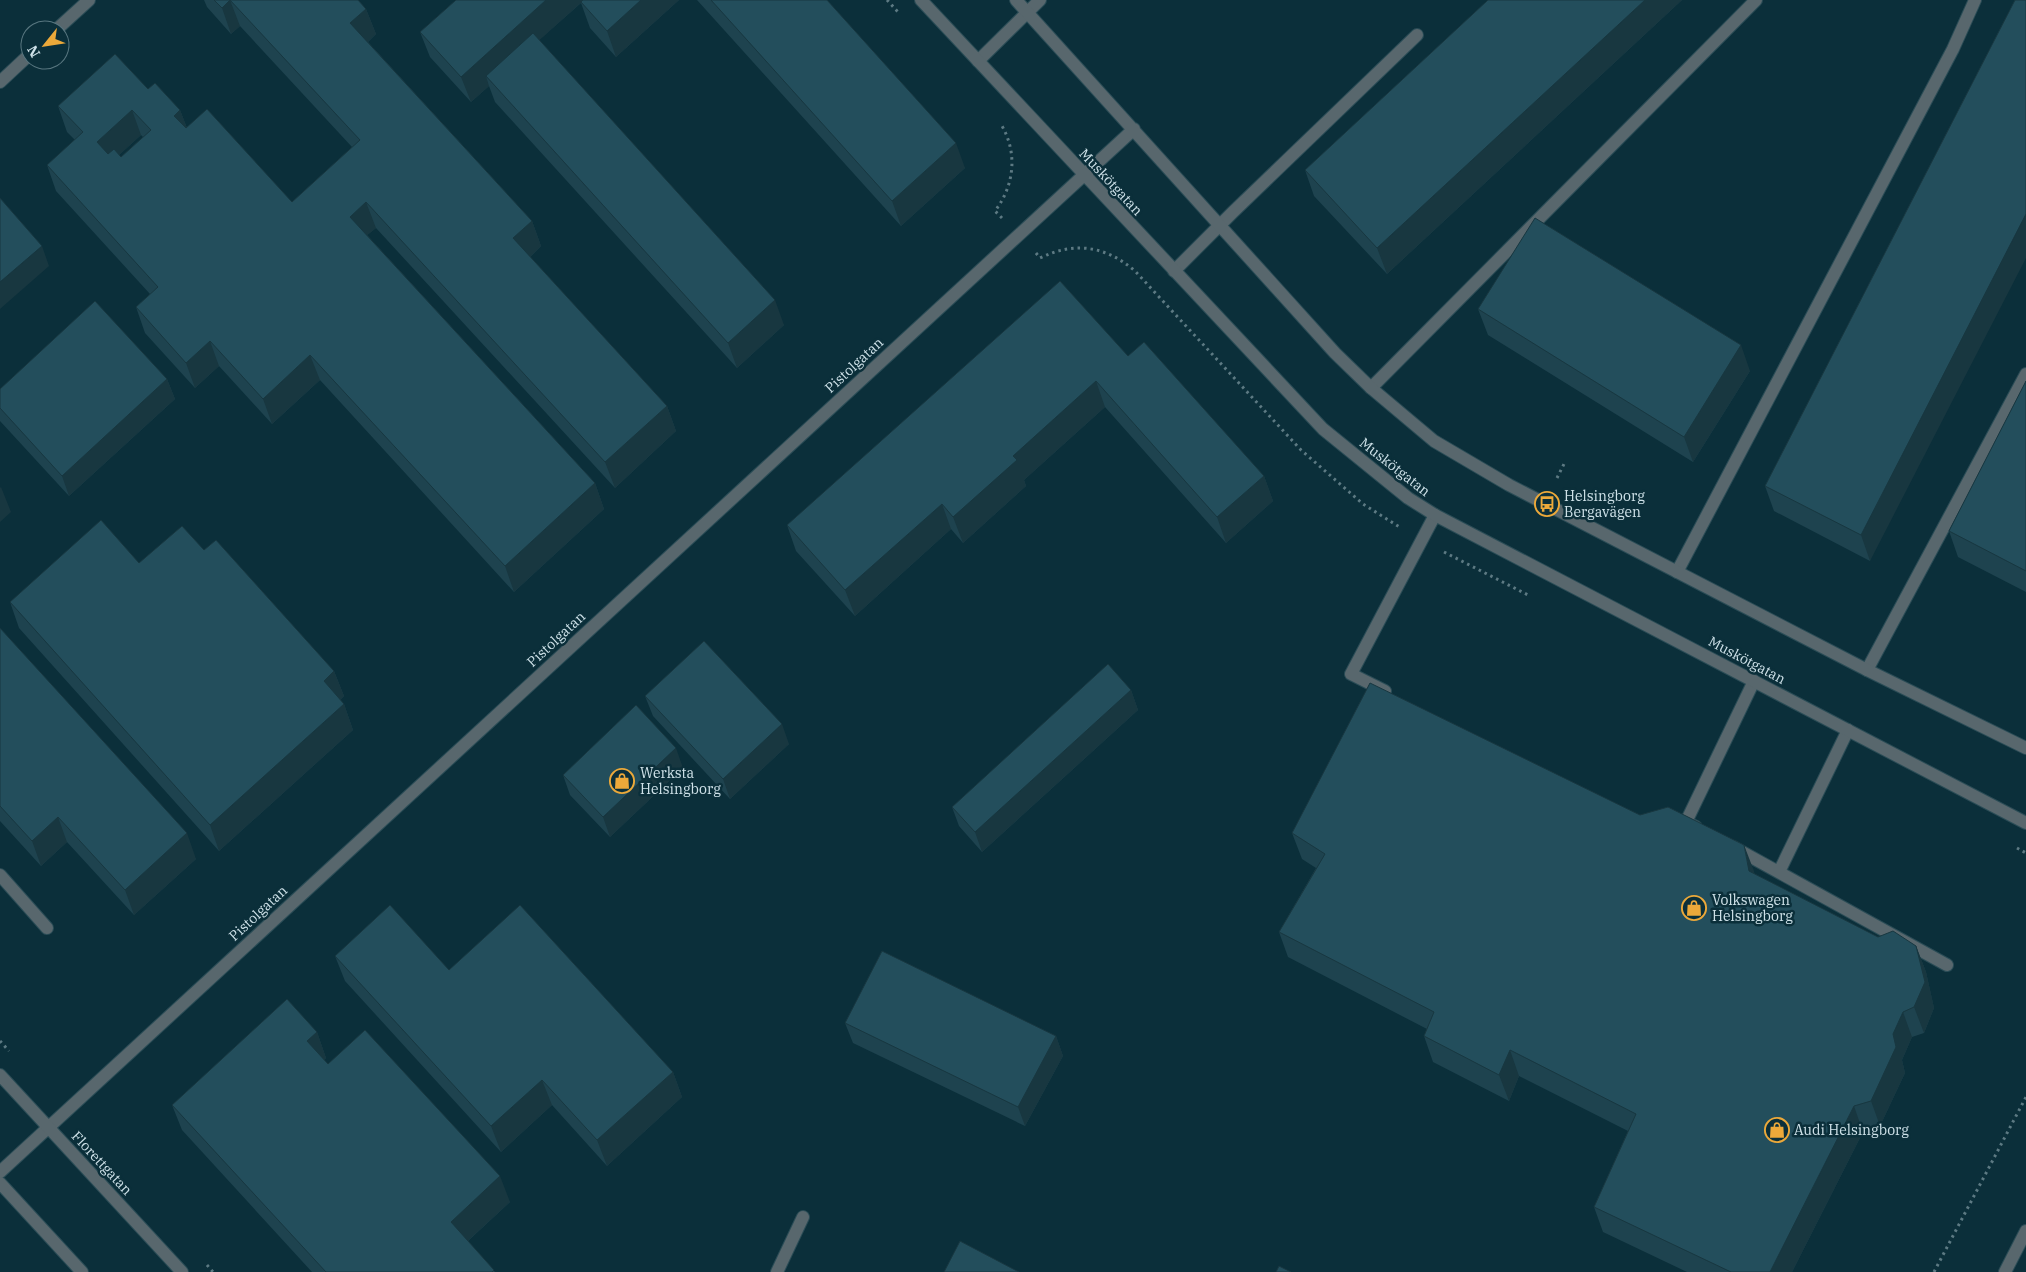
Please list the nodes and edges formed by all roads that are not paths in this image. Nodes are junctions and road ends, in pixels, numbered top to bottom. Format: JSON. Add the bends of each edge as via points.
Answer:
{"nodes":[{"id":1,"x":89,"y":0,"type":"edge"},
{"id":2,"x":921,"y":0,"type":"edge"},
{"id":3,"x":1016,"y":0,"type":"edge"},
{"id":4,"x":1040,"y":0,"type":"edge"},
{"id":5,"x":1756,"y":0,"type":"edge"},
{"id":6,"x":1975,"y":0,"type":"edge"},
{"id":7,"x":1027,"y":12,"type":"junction"},
{"id":8,"x":67,"y":20,"type":"edge"},
{"id":9,"x":1417,"y":35,"type":"dead end"},
{"id":10,"x":978,"y":62,"type":"junction"},
{"id":11,"x":20,"y":63,"type":"edge"},
{"id":12,"x":0,"y":82,"type":"edge"},
{"id":13,"x":1134,"y":129,"type":"junction"},
{"id":14,"x":1083,"y":175,"type":"junction"},
{"id":15,"x":1220,"y":225,"type":"junction"},
{"id":16,"x":1174,"y":272,"type":"junction"},
{"id":17,"x":2026,"y":374,"type":"edge"},
{"id":18,"x":1371,"y":388,"type":"junction"},
{"id":19,"x":1435,"y":515,"type":"junction"},
{"id":20,"x":1677,"y":572,"type":"junction"},
{"id":21,"x":1867,"y":670,"type":"junction"},
{"id":22,"x":1754,"y":681,"type":"junction"},
{"id":23,"x":1395,"y":696,"type":"edge"},
{"id":24,"x":1848,"y":730,"type":"junction"},
{"id":25,"x":2026,"y":748,"type":"edge"},
{"id":26,"x":2026,"y":823,"type":"edge"},
{"id":27,"x":1703,"y":831,"type":"edge"},
{"id":28,"x":1720,"y":840,"type":"edge"},
{"id":29,"x":1779,"y":872,"type":"junction"},
{"id":30,"x":0,"y":875,"type":"edge"},
{"id":31,"x":47,"y":928,"type":"dead end"},
{"id":32,"x":1947,"y":965,"type":"dead end"},
{"id":33,"x":0,"y":1075,"type":"edge"},
{"id":34,"x":48,"y":1127,"type":"junction"},
{"id":35,"x":0,"y":1172,"type":"edge"},
{"id":36,"x":0,"y":1184,"type":"edge"},
{"id":37,"x":803,"y":1217,"type":"dead end"},
{"id":38,"x":2026,"y":1231,"type":"edge"},
{"id":39,"x":82,"y":1272,"type":"edge"},
{"id":40,"x":182,"y":1272,"type":"edge"},
{"id":41,"x":777,"y":1272,"type":"edge"},
{"id":42,"x":2005,"y":1272,"type":"edge"}],
"edges":[{"from":1,"to":8,"type":"street"},
{"from":2,"to":10,"type":"street","name":"Muskötgatan"},
{"from":3,"to":7,"type":"street"},
{"from":4,"to":7,"type":"street"},
{"from":5,"to":18,"type":"street"},
{"from":6,"to":20,"type":"street","via":[[1953,49]]},
{"from":7,"to":10,"type":"street"},
{"from":7,"to":13,"type":"street"},
{"from":9,"to":15,"type":"street"},
{"from":10,"to":14,"type":"street","name":"Muskötgatan"},
{"from":11,"to":12,"type":"street"},
{"from":13,"to":14,"type":"street","name":"Pistolgatan"},
{"from":13,"to":15,"type":"street"},
{"from":14,"to":16,"type":"street","name":"Muskötgatan"},
{"from":14,"to":34,"type":"street","name":"Pistolgatan"},
{"from":15,"to":16,"type":"street"},
{"from":15,"to":18,"type":"street","via":[[1335,353]]},
{"from":16,"to":19,"type":"street","name":"Muskötgatan","via":[[1323,429],[1408,498]]},
{"from":17,"to":21,"type":"street"},
{"from":18,"to":20,"type":"street","via":[[1434,441],[1508,484]]},
{"from":19,"to":22,"type":"street","name":"Muskötgatan"},
{"from":19,"to":23,"type":"street","via":[[1351,674]]},
{"from":20,"to":21,"type":"street"},
{"from":21,"to":25,"type":"street"},
{"from":22,"to":24,"type":"street","name":"Muskötgatan"},
{"from":22,"to":27,"type":"street","via":[[1686,822]]},
{"from":24,"to":26,"type":"street","name":"Muskötgatan"},
{"from":24,"to":29,"type":"street"},
{"from":28,"to":29,"type":"street"},
{"from":29,"to":32,"type":"street"},
{"from":30,"to":31,"type":"street"},
{"from":33,"to":34,"type":"street","name":"Florettgatan"},
{"from":34,"to":35,"type":"street","name":"Pistolgatan"},
{"from":34,"to":40,"type":"street","name":"Florettgatan"},
{"from":36,"to":39,"type":"street"},
{"from":37,"to":41,"type":"street"},
{"from":38,"to":42,"type":"street"}]}
